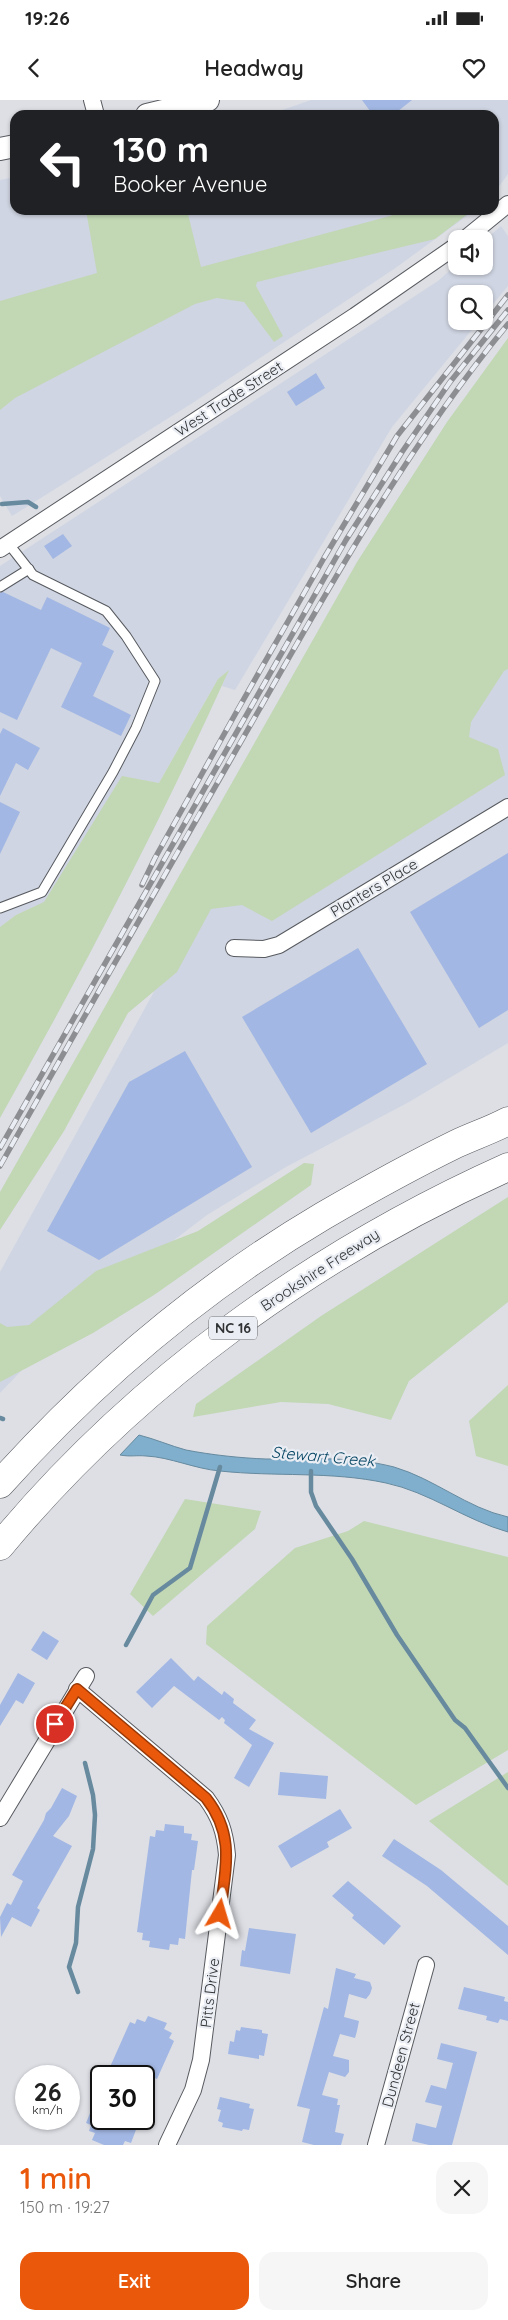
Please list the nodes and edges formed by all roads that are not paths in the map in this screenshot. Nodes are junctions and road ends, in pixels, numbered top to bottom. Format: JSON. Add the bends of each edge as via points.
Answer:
{"nodes":[{"id":1,"x":208,"y":100,"type":"edge"},
{"id":2,"x":167,"y":110,"type":"edge"},
{"id":3,"x":494,"y":215,"type":"edge"},
{"id":4,"x":476,"y":230,"type":"edge"},
{"id":5,"x":448,"y":252,"type":"edge"},
{"id":6,"x":4,"y":546,"type":"edge"},
{"id":7,"x":29,"y":569,"type":"junction"},
{"id":8,"x":0,"y":587,"type":"edge"},
{"id":9,"x":508,"y":808,"type":"edge"},
{"id":10,"x":0,"y":908,"type":"edge"},
{"id":11,"x":234,"y":948,"type":"dead end"},
{"id":12,"x":508,"y":1121,"type":"edge"},
{"id":13,"x":508,"y":1167,"type":"edge"},
{"id":14,"x":0,"y":1484,"type":"edge"},
{"id":15,"x":0,"y":1546,"type":"edge"},
{"id":16,"x":0,"y":1818,"type":"edge"},
{"id":17,"x":426,"y":1965,"type":"dead end"},
{"id":18,"x":167,"y":2145,"type":"edge"},
{"id":19,"x":376,"y":2145,"type":"edge"}],
"edges":[{"from":1,"to":2,"type":"street"},
{"from":3,"to":4,"type":"street"},
{"from":5,"to":6,"type":"street","name":"West Trade Street"},
{"from":6,"to":7,"type":"lane"},
{"from":7,"to":8,"type":"lane"},
{"from":7,"to":10,"type":"lane","via":[[34,575],[106,611],[155,681],[113,772],[42,892]]},
{"from":9,"to":11,"type":"street","name":"Planters Place","via":[[279,945],[264,949]]},
{"from":12,"to":14,"type":"highway","number":"NC 16","via":[[388,1179],[257,1259],[136,1351],[59,1422]]},
{"from":13,"to":15,"type":"highway","name":"Brookshire Freeway","number":"NC 16","via":[[407,1216],[343,1253],[221,1337],[107,1433]]},
{"from":16,"to":18,"type":"street","name":"Pitts Drive","via":[[82,1682],[216,1811],[225,1835],[227,1855],[201,2060],[193,2090]]},
{"from":17,"to":19,"type":"street","name":"Dundeen Street"}]}
